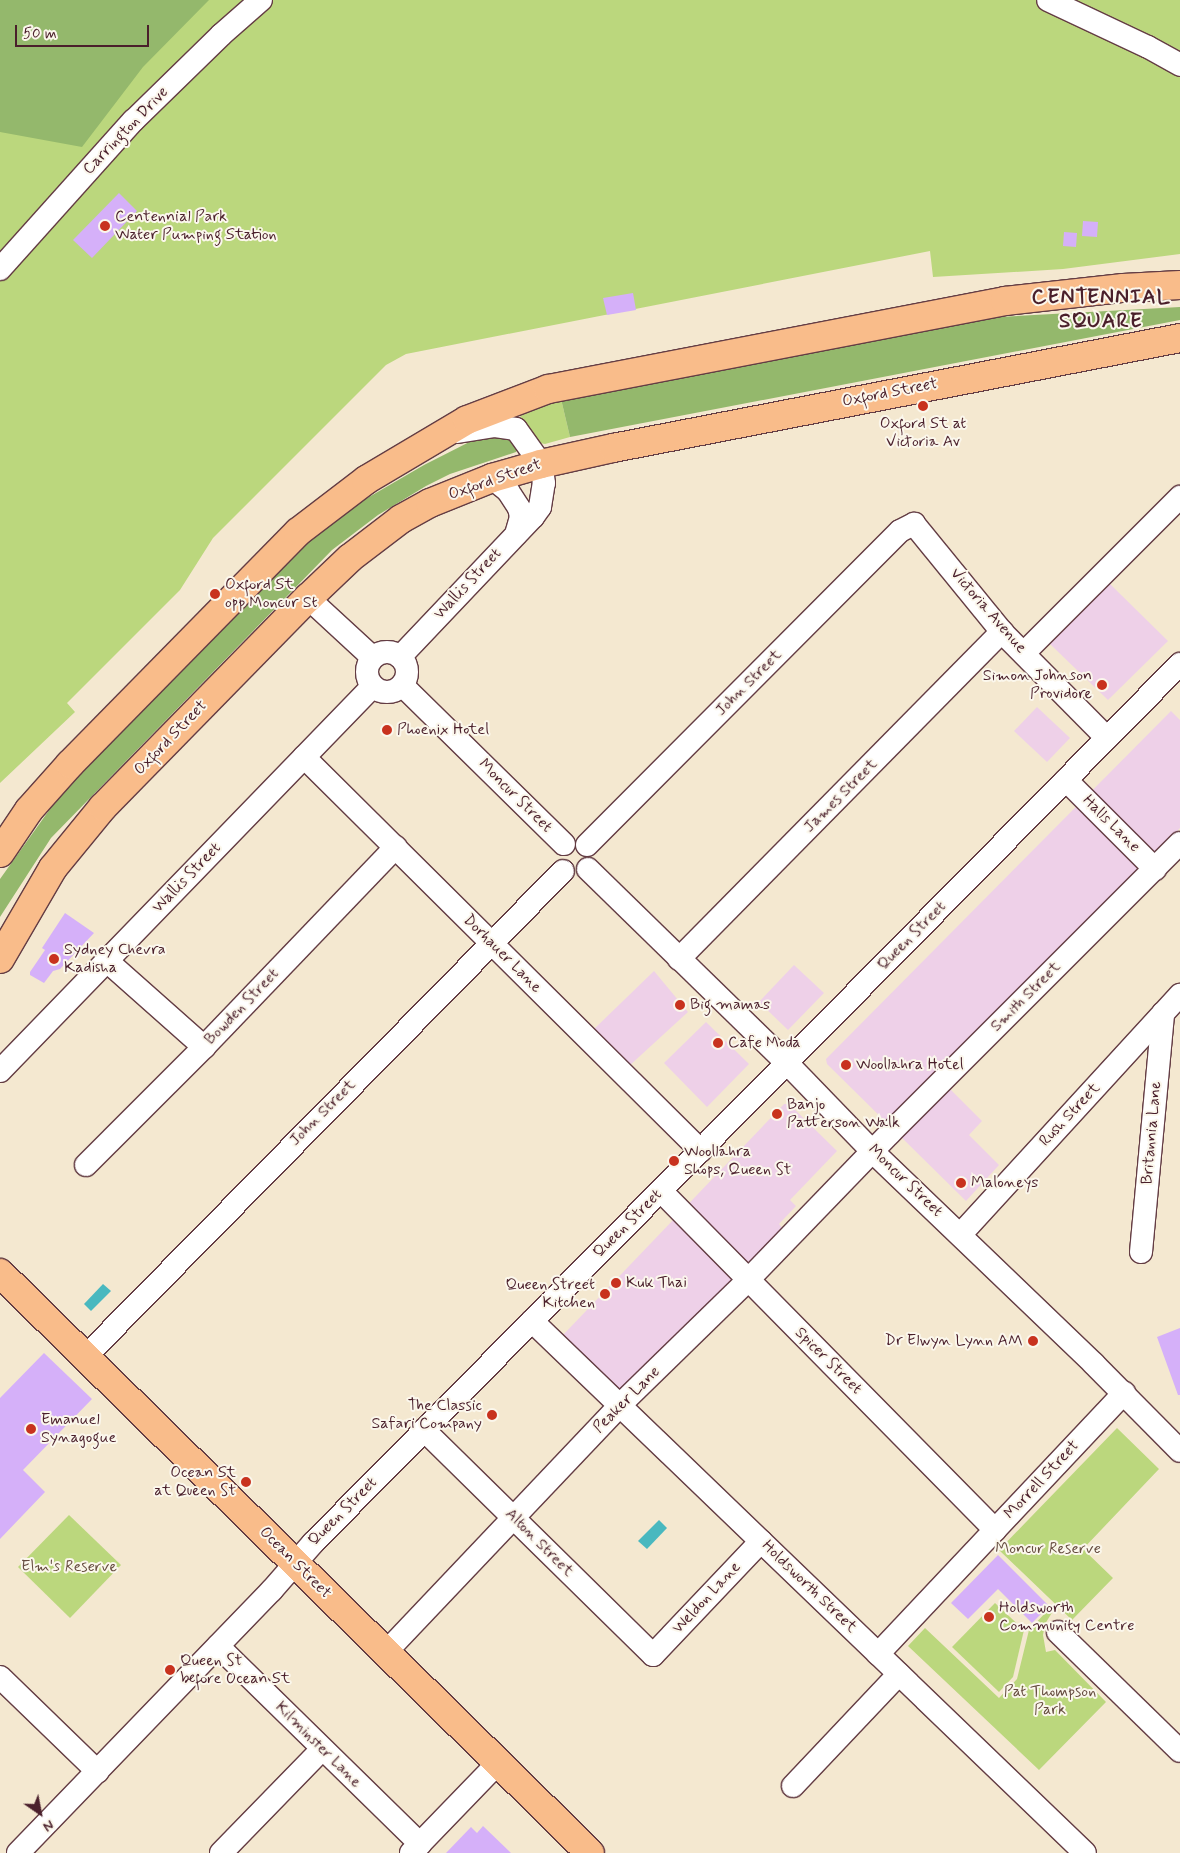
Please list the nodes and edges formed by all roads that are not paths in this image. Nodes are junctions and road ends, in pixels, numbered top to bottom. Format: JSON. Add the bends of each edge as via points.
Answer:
{"nodes":[{"id":1,"x":261,"y":0,"type":"edge"},
{"id":2,"x":1048,"y":0,"type":"edge"},
{"id":3,"x":1180,"y":65,"type":"edge"},
{"id":4,"x":0,"y":269,"type":"edge"},
{"id":5,"x":1180,"y":275,"type":"edge"},
{"id":6,"x":1180,"y":285,"type":"edge"},
{"id":7,"x":1123,"y":288,"type":"junction"},
{"id":8,"x":1180,"y":338,"type":"edge"},
{"id":9,"x":439,"y":436,"type":"junction"},
{"id":10,"x":541,"y":464,"type":"junction"},
{"id":11,"x":492,"y":478,"type":"junction"},
{"id":12,"x":1180,"y":497,"type":"edge"},
{"id":13,"x":914,"y":524,"type":"joint"},
{"id":14,"x":516,"y":534,"type":"junction"},
{"id":15,"x":308,"y":598,"type":"junction"},
{"id":16,"x":1002,"y":632,"type":"junction"},
{"id":17,"x":1024,"y":653,"type":"junction"},
{"id":18,"x":400,"y":657,"type":"junction"},
{"id":19,"x":373,"y":658,"type":"junction"},
{"id":20,"x":1180,"y":664,"type":"edge"},
{"id":21,"x":402,"y":685,"type":"junction"},
{"id":22,"x":373,"y":686,"type":"junction"},
{"id":23,"x":1107,"y":738,"type":"junction"},
{"id":24,"x":304,"y":757,"type":"junction"},
{"id":25,"x":1066,"y":780,"type":"junction"},
{"id":26,"x":1180,"y":843,"type":"edge"},
{"id":27,"x":564,"y":844,"type":"junction"},
{"id":28,"x":586,"y":846,"type":"junction"},
{"id":29,"x":396,"y":848,"type":"junction"},
{"id":30,"x":0,"y":854,"type":"edge"},
{"id":31,"x":588,"y":869,"type":"junction"},
{"id":32,"x":1155,"y":869,"type":"junction"},
{"id":33,"x":563,"y":871,"type":"junction"},
{"id":34,"x":490,"y":943,"type":"junction"},
{"id":35,"x":0,"y":958,"type":"edge"},
{"id":36,"x":678,"y":959,"type":"junction"},
{"id":37,"x":107,"y":960,"type":"junction"},
{"id":38,"x":1180,"y":994,"type":"edge"},
{"id":39,"x":1163,"y":1013,"type":"junction"},
{"id":40,"x":204,"y":1047,"type":"junction"},
{"id":41,"x":787,"y":1063,"type":"junction"},
{"id":42,"x":2,"y":1066,"type":"edge"},
{"id":43,"x":701,"y":1150,"type":"junction"},
{"id":44,"x":872,"y":1151,"type":"junction"},
{"id":45,"x":86,"y":1165,"type":"dead end"},
{"id":46,"x":661,"y":1191,"type":"junction"},
{"id":47,"x":960,"y":1235,"type":"junction"},
{"id":48,"x":1141,"y":1252,"type":"dead end"},
{"id":49,"x":0,"y":1273,"type":"edge"},
{"id":50,"x":748,"y":1280,"type":"junction"},
{"id":51,"x":532,"y":1321,"type":"junction"},
{"id":52,"x":86,"y":1356,"type":"junction"},
{"id":53,"x":1124,"y":1394,"type":"junction"},
{"id":54,"x":620,"y":1404,"type":"junction"},
{"id":55,"x":424,"y":1430,"type":"junction"},
{"id":56,"x":1180,"y":1451,"type":"edge"},
{"id":57,"x":514,"y":1519,"type":"junction"},
{"id":58,"x":995,"y":1530,"type":"junction"},
{"id":59,"x":761,"y":1541,"type":"junction"},
{"id":60,"x":294,"y":1562,"type":"junction"},
{"id":61,"x":1058,"y":1632,"type":"dead end"},
{"id":62,"x":218,"y":1646,"type":"junction"},
{"id":63,"x":386,"y":1652,"type":"junction"},
{"id":64,"x":878,"y":1654,"type":"junction"},
{"id":65,"x":653,"y":1655,"type":"joint"},
{"id":66,"x":899,"y":1674,"type":"junction"},
{"id":67,"x":0,"y":1677,"type":"edge"},
{"id":68,"x":322,"y":1750,"type":"junction"},
{"id":69,"x":1180,"y":1751,"type":"edge"},
{"id":70,"x":498,"y":1763,"type":"junction"},
{"id":71,"x":98,"y":1772,"type":"junction"},
{"id":72,"x":793,"y":1786,"type":"dead end"},
{"id":73,"x":415,"y":1848,"type":"edge"},
{"id":74,"x":18,"y":1853,"type":"edge"},
{"id":75,"x":221,"y":1853,"type":"edge"},
{"id":76,"x":590,"y":1853,"type":"edge"},
{"id":77,"x":1085,"y":1853,"type":"edge"}],
"edges":[{"from":1,"to":4,"type":"street","name":"Carrington Drive","via":[[133,121]]},
{"from":2,"to":3,"type":"street"},
{"from":5,"to":7,"type":"main road"},
{"from":6,"to":7,"type":"main road"},
{"from":7,"to":9,"type":"main road","via":[[1005,301],[548,389],[494,408]]},
{"from":8,"to":10,"type":"main road","name":"Oxford Street"},
{"from":9,"to":10,"type":"street","via":[[509,426],[516,429]]},
{"from":9,"to":30,"type":"main road","via":[[366,480],[298,532],[70,764],[28,810]]},
{"from":10,"to":11,"type":"main road","name":"Oxford Street"},
{"from":10,"to":14,"type":"street","name":"Wallis Street","via":[[544,483],[540,507]]},
{"from":11,"to":14,"type":"street","name":"Wallis Street","via":[[508,491],[519,508],[521,517]]},
{"from":11,"to":15,"type":"main road","name":"Oxford Street","via":[[430,503],[401,519],[350,558]]},
{"from":12,"to":17,"type":"street"},
{"from":13,"to":16,"type":"street","name":"Victoria Avenue"},
{"from":13,"to":28,"type":"street","name":"John Street","via":[[900,531]]},
{"from":14,"to":18,"type":"street","name":"Wallis Street"},
{"from":15,"to":19,"type":"street"},
{"from":15,"to":35,"type":"main road","name":"Oxford Street","via":[[78,836],[53,868]]},
{"from":16,"to":17,"type":"street","name":"Victoria Avenue"},
{"from":16,"to":36,"type":"street","name":"James Street"},
{"from":17,"to":23,"type":"street","name":"Victoria Avenue"},
{"from":18,"to":19,"type":"street","via":[[390,652]]},
{"from":18,"to":21,"type":"street","via":[[407,674]]},
{"from":19,"to":22,"type":"street","via":[[368,675]]},
{"from":20,"to":23,"type":"street","name":"Queen Street"},
{"from":21,"to":22,"type":"street","via":[[391,691]]},
{"from":21,"to":27,"type":"street","name":"Moncur Street"},
{"from":22,"to":24,"type":"street","name":"Wallis Street"},
{"from":23,"to":25,"type":"street","name":"Queen Street"},
{"from":24,"to":29,"type":"street","name":"Dorhauer Lane"},
{"from":24,"to":37,"type":"street","name":"Wallis Street"},
{"from":25,"to":32,"type":"street","name":"Halls Lane"},
{"from":25,"to":41,"type":"street","name":"Queen Street"},
{"from":26,"to":32,"type":"street","name":"Smith Street"},
{"from":27,"to":28,"type":"street","via":[[576,841]]},
{"from":27,"to":33,"type":"street","via":[[557,860]]},
{"from":28,"to":31,"type":"street","via":[[592,856]]},
{"from":29,"to":34,"type":"street","name":"Dorhauer Lane"},
{"from":29,"to":40,"type":"street","name":"Bowden Street"},
{"from":31,"to":33,"type":"street","via":[[576,875]]},
{"from":31,"to":36,"type":"street","name":"Moncur Street"},
{"from":32,"to":44,"type":"street","name":"Smith Street"},
{"from":33,"to":34,"type":"street","name":"John Street"},
{"from":34,"to":43,"type":"street","name":"Dorhauer Lane"},
{"from":34,"to":52,"type":"street","name":"John Street"},
{"from":36,"to":41,"type":"street","name":"Moncur Street"},
{"from":37,"to":40,"type":"street"},
{"from":37,"to":42,"type":"street","name":"Wallis Street"},
{"from":38,"to":39,"type":"street","name":"Rush Street"},
{"from":39,"to":47,"type":"street","name":"Rush Street"},
{"from":39,"to":48,"type":"street","name":"Britannia Lane"},
{"from":40,"to":45,"type":"street","name":"Bowden Street"},
{"from":41,"to":43,"type":"street","name":"Queen Street"},
{"from":41,"to":44,"type":"street","name":"Moncur Street"},
{"from":43,"to":46,"type":"street","name":"Queen Street"},
{"from":44,"to":47,"type":"street","name":"Moncur Street"},
{"from":44,"to":50,"type":"street","name":"Peaker Lane"},
{"from":46,"to":50,"type":"street","name":"Spicer Street"},
{"from":46,"to":51,"type":"street","name":"Queen Street"},
{"from":47,"to":53,"type":"street","name":"Moncur Street"},
{"from":49,"to":52,"type":"main road","name":"Ocean Street"},
{"from":50,"to":54,"type":"street","name":"Peaker Lane"},
{"from":50,"to":58,"type":"street","name":"Spicer Street"},
{"from":51,"to":54,"type":"street","name":"Holdsworth Street"},
{"from":51,"to":55,"type":"street","name":"Queen Street"},
{"from":52,"to":60,"type":"main road","name":"Ocean Street"},
{"from":53,"to":56,"type":"street","name":"Moncur Street"},
{"from":53,"to":58,"type":"street","name":"Morrell Street"},
{"from":54,"to":57,"type":"street","name":"Peaker Lane"},
{"from":54,"to":59,"type":"street","name":"Holdsworth Street"},
{"from":55,"to":57,"type":"street","name":"Alton Street"},
{"from":55,"to":60,"type":"street","name":"Queen Street"},
{"from":57,"to":63,"type":"street","name":"Peaker Lane"},
{"from":57,"to":65,"type":"street","name":"Alton Street"},
{"from":58,"to":64,"type":"street","name":"Morrell Street"},
{"from":59,"to":64,"type":"street","name":"Holdsworth Street"},
{"from":59,"to":65,"type":"street","name":"Weldon Lane"},
{"from":60,"to":62,"type":"street","name":"Queen Street"},
{"from":60,"to":63,"type":"main road","name":"Ocean Street"},
{"from":61,"to":69,"type":"street"},
{"from":62,"to":68,"type":"street","name":"Kilminster Lane"},
{"from":62,"to":71,"type":"street","name":"Queen Street"},
{"from":63,"to":70,"type":"main road","name":"Ocean Street"},
{"from":64,"to":66,"type":"street","name":"Holdsworth Street"},
{"from":66,"to":72,"type":"street"},
{"from":66,"to":77,"type":"street","name":"Holdsworth Street"},
{"from":67,"to":71,"type":"street"},
{"from":68,"to":73,"type":"street","name":"Kilminster Lane"},
{"from":68,"to":75,"type":"street"},
{"from":70,"to":73,"type":"street"},
{"from":70,"to":76,"type":"main road","name":"Ocean Street"},
{"from":71,"to":74,"type":"street","name":"Queen Street"}]}
